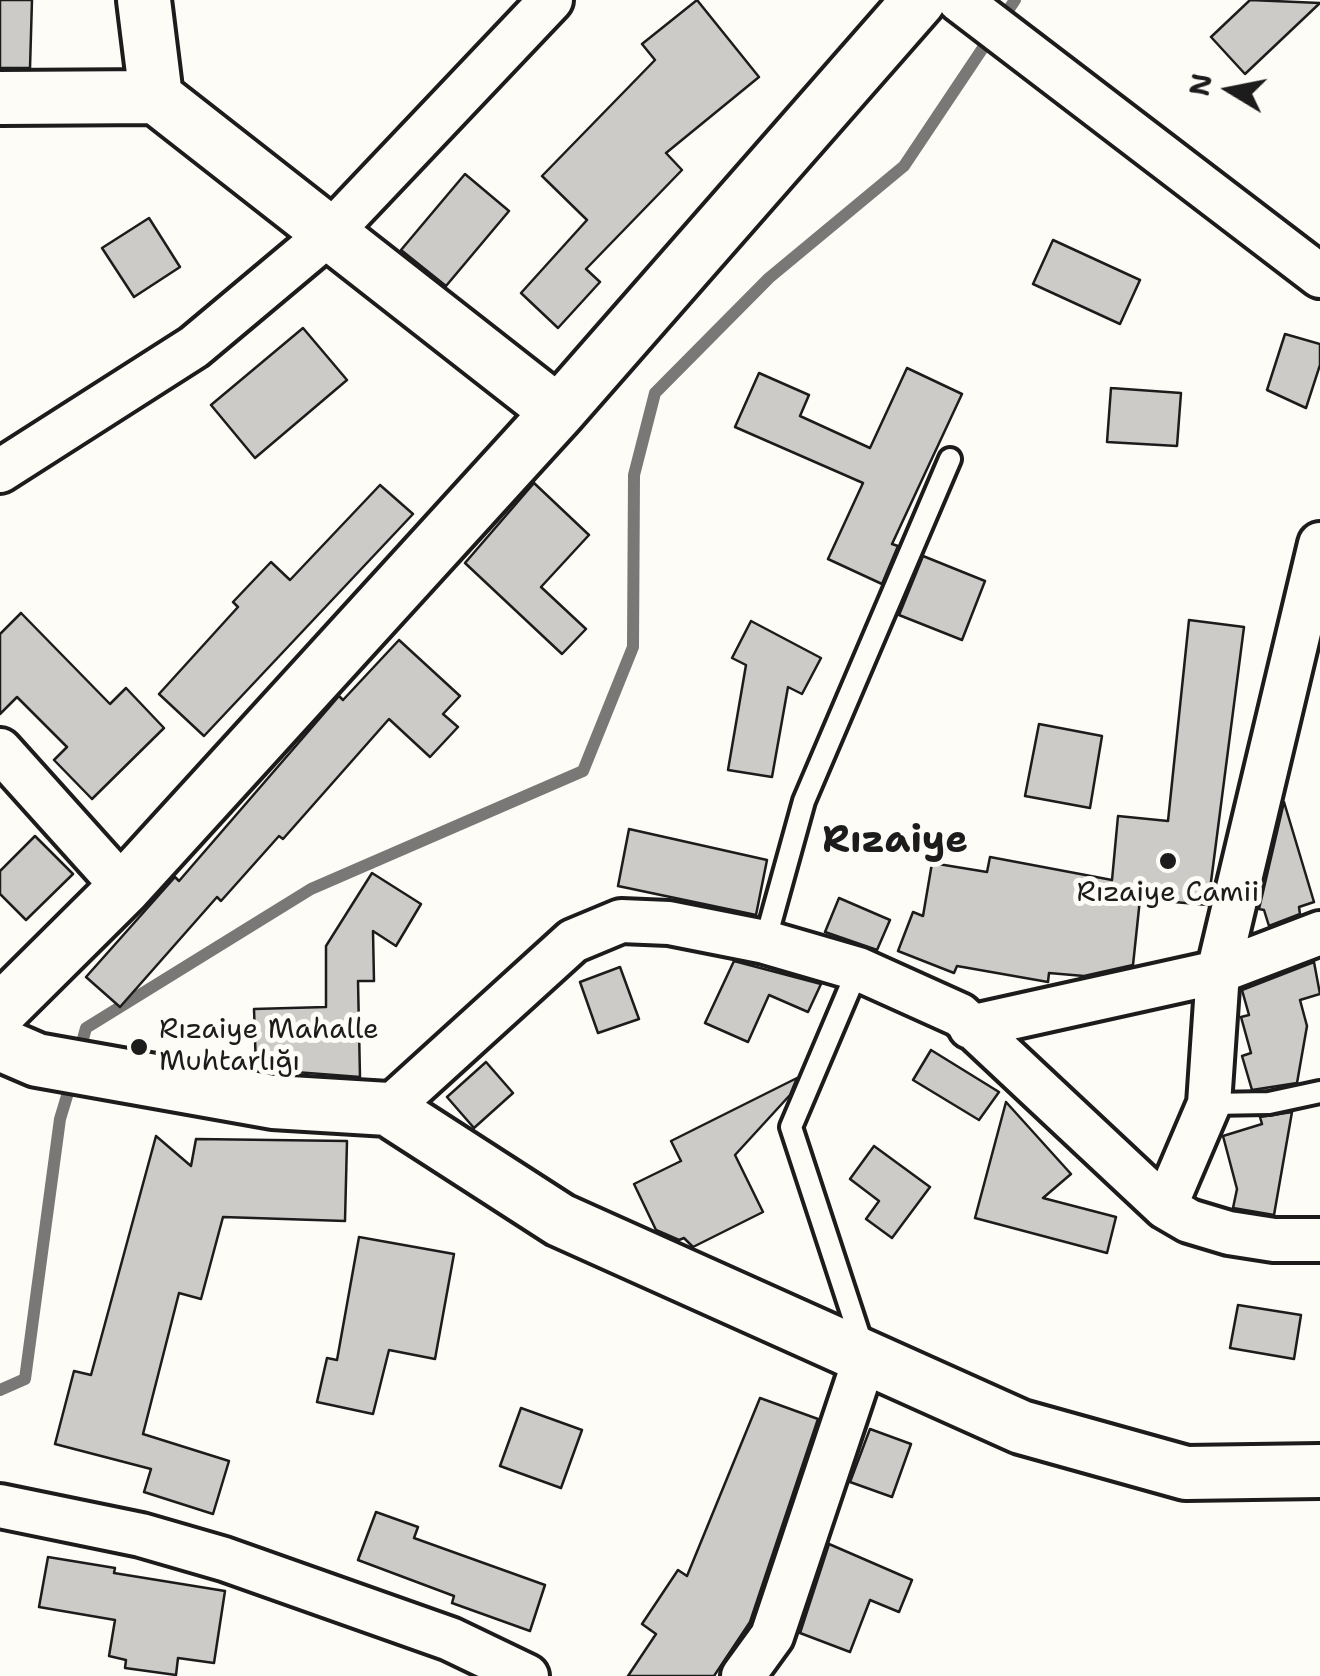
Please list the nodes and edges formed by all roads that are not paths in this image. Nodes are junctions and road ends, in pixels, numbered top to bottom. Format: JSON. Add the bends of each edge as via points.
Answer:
{"nodes":[{"id":1,"x":144,"y":0,"type":"edge"},
{"id":2,"x":552,"y":0,"type":"edge"},
{"id":3,"x":919,"y":0,"type":"edge"},
{"id":4,"x":969,"y":8,"type":"edge"},
{"id":5,"x":156,"y":96,"type":"junction"},
{"id":6,"x":0,"y":98,"type":"edge"},
{"id":7,"x":330,"y":233,"type":"junction"},
{"id":8,"x":1320,"y":276,"type":"edge"},
{"id":9,"x":558,"y":412,"type":"junction"},
{"id":10,"x":950,"y":459,"type":"dead end"},
{"id":11,"x":0,"y":471,"type":"edge"},
{"id":12,"x":1320,"y":544,"type":"edge"},
{"id":13,"x":0,"y":750,"type":"edge"},
{"id":14,"x":124,"y":888,"type":"junction"},
{"id":15,"x":1320,"y":933,"type":"edge"},
{"id":16,"x":766,"y":942,"type":"junction"},
{"id":17,"x":858,"y":969,"type":"junction"},
{"id":18,"x":1218,"y":972,"type":"junction"},
{"id":19,"x":0,"y":1012,"type":"edge"},
{"id":20,"x":970,"y":1027,"type":"junction"},
{"id":21,"x":18,"y":1052,"type":"edge"},
{"id":22,"x":1320,"y":1092,"type":"edge"},
{"id":23,"x":1209,"y":1104,"type":"junction"},
{"id":24,"x":388,"y":1109,"type":"junction"},
{"id":25,"x":1165,"y":1207,"type":"junction"},
{"id":26,"x":1320,"y":1240,"type":"edge"},
{"id":27,"x":866,"y":1358,"type":"junction"},
{"id":28,"x":1320,"y":1471,"type":"edge"},
{"id":29,"x":0,"y":1506,"type":"edge"},
{"id":30,"x":527,"y":1676,"type":"edge"},
{"id":31,"x":743,"y":1676,"type":"edge"}],
"edges":[{"from":1,"to":5,"type":"street"},
{"from":2,"to":7,"type":"street"},
{"from":3,"to":9,"type":"street"},
{"from":4,"to":8,"type":"street"},
{"from":5,"to":6,"type":"street"},
{"from":5,"to":7,"type":"street"},
{"from":7,"to":9,"type":"street"},
{"from":7,"to":11,"type":"street","via":[[194,347]]},
{"from":9,"to":14,"type":"street"},
{"from":10,"to":16,"type":"lane","via":[[804,802]]},
{"from":12,"to":18,"type":"street"},
{"from":13,"to":14,"type":"street"},
{"from":14,"to":19,"type":"street"},
{"from":15,"to":18,"type":"street"},
{"from":16,"to":17,"type":"street"},
{"from":16,"to":24,"type":"street","via":[[643,920],[597,928],[572,941]]},
{"from":17,"to":20,"type":"street","via":[[960,1015]]},
{"from":17,"to":27,"type":"lane","via":[[791,1127]]},
{"from":18,"to":20,"type":"street"},
{"from":18,"to":23,"type":"street"},
{"from":20,"to":25,"type":"street"},
{"from":21,"to":24,"type":"street","via":[[273,1102]]},
{"from":22,"to":23,"type":"lane","via":[[1270,1103]]},
{"from":23,"to":25,"type":"street"},
{"from":24,"to":27,"type":"street","via":[[560,1220]]},
{"from":25,"to":26,"type":"street","via":[[1229,1232]]},
{"from":27,"to":28,"type":"street","via":[[1022,1427],[1186,1473]]},
{"from":27,"to":31,"type":"street","via":[[772,1636]]},
{"from":29,"to":30,"type":"street","via":[[224,1558],[450,1638]]}]}
